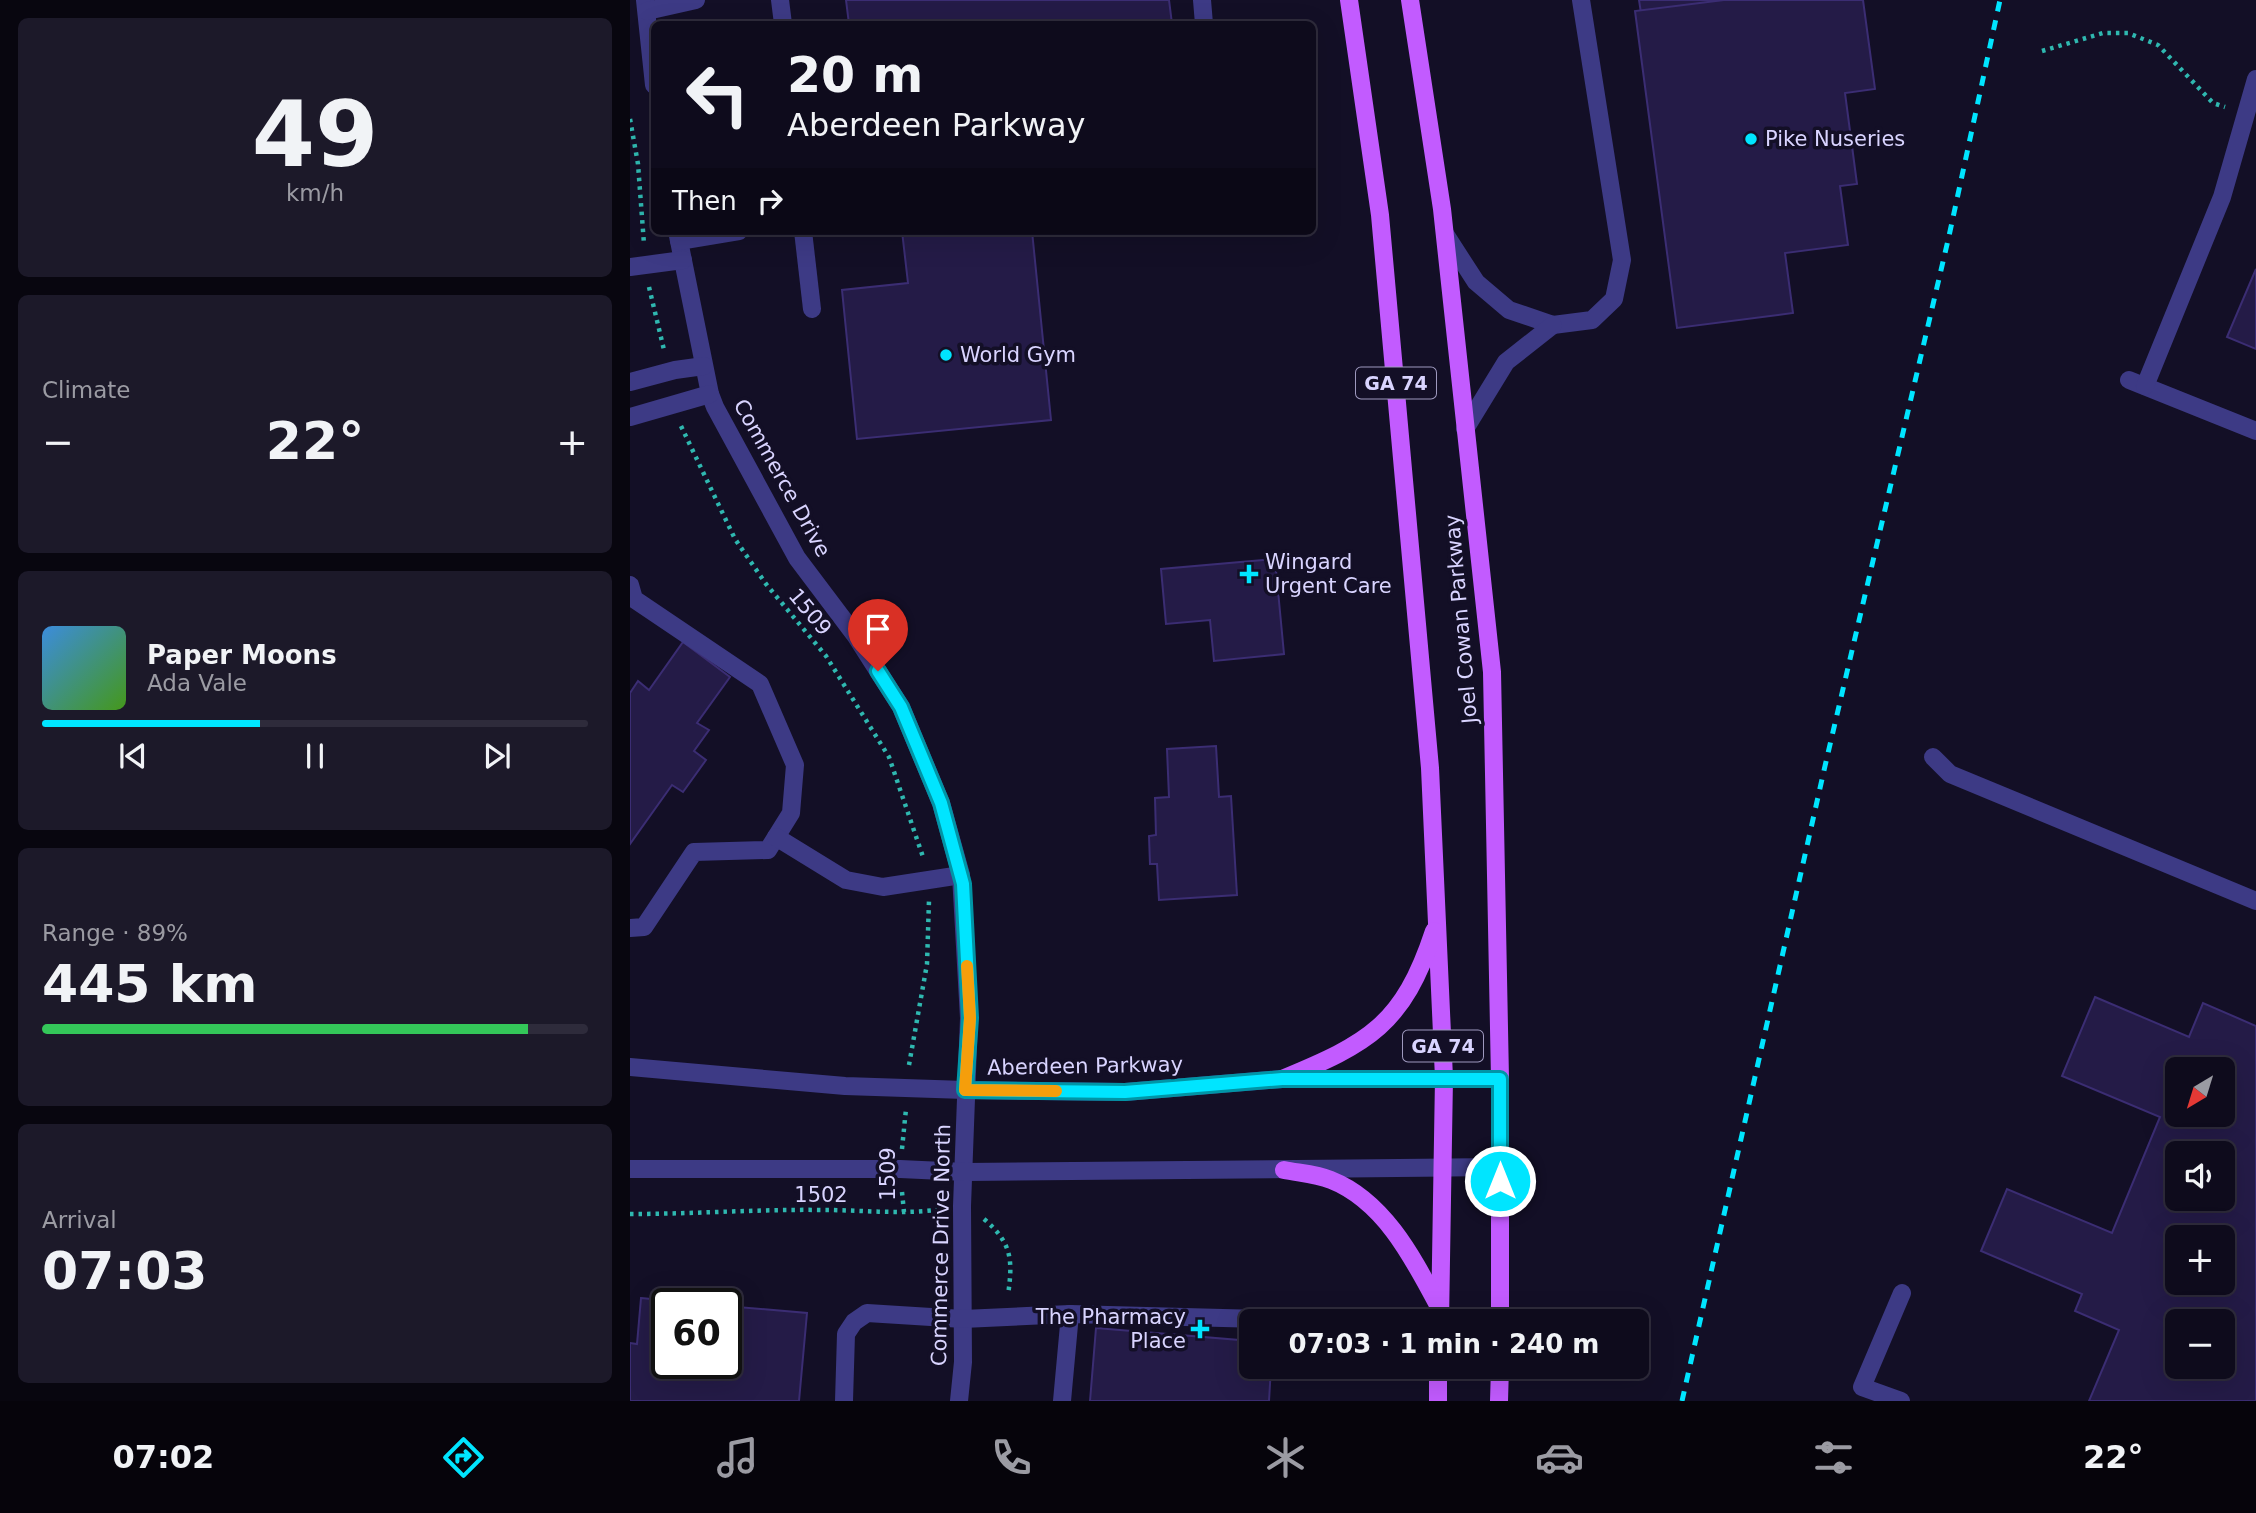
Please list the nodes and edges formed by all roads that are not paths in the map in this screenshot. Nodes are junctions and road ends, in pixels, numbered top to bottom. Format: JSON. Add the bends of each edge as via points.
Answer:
{"nodes":[{"id":1,"x":696,"y":0,"type":"edge"},
{"id":2,"x":780,"y":0,"type":"edge"},
{"id":3,"x":1202,"y":0,"type":"edge"},
{"id":4,"x":1349,"y":0,"type":"edge"},
{"id":5,"x":1410,"y":0,"type":"edge"},
{"id":6,"x":1581,"y":0,"type":"edge"},
{"id":7,"x":646,"y":6,"type":"edge"},
{"id":8,"x":783,"y":21,"type":"edge"},
{"id":9,"x":1204,"y":21,"type":"edge"},
{"id":10,"x":651,"y":55,"type":"edge"},
{"id":11,"x":2256,"y":79,"type":"edge"},
{"id":12,"x":1444,"y":234,"type":"junction"},
{"id":13,"x":803,"y":235,"type":"edge"},
{"id":14,"x":678,"y":236,"type":"edge"},
{"id":15,"x":683,"y":260,"type":"junction"},
{"id":16,"x":637,"y":266,"type":"edge"},
{"id":17,"x":812,"y":309,"type":"dead end"},
{"id":18,"x":1553,"y":325,"type":"junction"},
{"id":19,"x":704,"y":366,"type":"junction"},
{"id":20,"x":630,"y":382,"type":"edge"},
{"id":21,"x":710,"y":394,"type":"junction"},
{"id":22,"x":630,"y":417,"type":"edge"},
{"id":23,"x":1465,"y":429,"type":"junction"},
{"id":24,"x":2256,"y":430,"type":"edge"},
{"id":25,"x":631,"y":597,"type":"edge"},
{"id":26,"x":1933,"y":757,"type":"dead end"},
{"id":27,"x":776,"y":837,"type":"junction"},
{"id":28,"x":961,"y":875,"type":"junction"},
{"id":29,"x":2256,"y":901,"type":"edge"},
{"id":30,"x":1437,"y":921,"type":"junction"},
{"id":31,"x":630,"y":928,"type":"edge"},
{"id":32,"x":630,"y":1067,"type":"edge"},
{"id":33,"x":1444,"y":1078,"type":"junction"},
{"id":34,"x":1282,"y":1079,"type":"junction"},
{"id":35,"x":1500,"y":1079,"type":"junction"},
{"id":36,"x":965,"y":1090,"type":"junction"},
{"id":37,"x":1500,"y":1167,"type":"junction"},
{"id":38,"x":630,"y":1169,"type":"edge"},
{"id":39,"x":1284,"y":1170,"type":"junction"},
{"id":40,"x":1443,"y":1170,"type":"junction"},
{"id":41,"x":965,"y":1172,"type":"junction"},
{"id":42,"x":1902,"y":1293,"type":"dead end"},
{"id":43,"x":1437,"y":1309,"type":"edge"},
{"id":44,"x":1440,"y":1309,"type":"edge"},
{"id":45,"x":1500,"y":1309,"type":"edge"},
{"id":46,"x":1070,"y":1314,"type":"junction"},
{"id":47,"x":1239,"y":1318,"type":"edge"},
{"id":48,"x":963,"y":1319,"type":"junction"},
{"id":49,"x":1438,"y":1379,"type":"edge"},
{"id":50,"x":1500,"y":1379,"type":"edge"},
{"id":51,"x":844,"y":1401,"type":"edge"},
{"id":52,"x":959,"y":1401,"type":"edge"},
{"id":53,"x":1062,"y":1401,"type":"edge"},
{"id":54,"x":1438,"y":1401,"type":"edge"},
{"id":55,"x":1499,"y":1401,"type":"edge"},
{"id":56,"x":1901,"y":1401,"type":"edge"}],
"edges":[{"from":1,"to":7,"type":"street"},
{"from":2,"to":8,"type":"street"},
{"from":3,"to":9,"type":"street"},
{"from":4,"to":30,"type":"main road","number":"GA 74","via":[[1380,215],[1396,382],[1430,768]]},
{"from":5,"to":12,"type":"main road","name":"Joel Cowan Parkway","number":"GA 74"},
{"from":6,"to":18,"type":"street","via":[[1622,260],[1614,299],[1592,320]]},
{"from":7,"to":10,"type":"street"},
{"from":11,"to":24,"type":"street","via":[[2222,197],[2137,383]]},
{"from":12,"to":18,"type":"street","via":[[1476,282],[1509,310]]},
{"from":12,"to":23,"type":"main road","name":"Joel Cowan Parkway","number":"GA 74"},
{"from":13,"to":17,"type":"street"},
{"from":14,"to":15,"type":"street","name":"Commerce Drive"},
{"from":15,"to":16,"type":"street"},
{"from":15,"to":19,"type":"street","name":"Commerce Drive"},
{"from":18,"to":23,"type":"street","via":[[1506,362]]},
{"from":19,"to":20,"type":"street"},
{"from":19,"to":21,"type":"street","name":"Commerce Drive"},
{"from":21,"to":22,"type":"street"},
{"from":21,"to":28,"type":"street","name":"Commerce Drive","via":[[797,558],[901,707],[941,803]]},
{"from":23,"to":35,"type":"main road","name":"Joel Cowan Parkway","number":"GA 74","via":[[1492,672]]},
{"from":25,"to":27,"type":"street","via":[[760,684],[795,765],[791,813]]},
{"from":26,"to":29,"type":"street","via":[[1950,774]]},
{"from":27,"to":28,"type":"street","via":[[846,880],[883,887]]},
{"from":27,"to":31,"type":"street","via":[[768,850],[694,852],[644,927]]},
{"from":28,"to":36,"type":"street","name":"Commerce Drive","via":[[970,1018]]},
{"from":30,"to":33,"type":"main road","number":"GA 74"},
{"from":30,"to":34,"type":"main road","via":[[1420,971],[1391,1017],[1344,1053]]},
{"from":32,"to":36,"type":"street","name":"Aberdeen Parkway","via":[[845,1086]]},
{"from":33,"to":34,"type":"street","name":"Aberdeen Parkway"},
{"from":33,"to":35,"type":"street","name":"Aberdeen Parkway"},
{"from":33,"to":40,"type":"main road","number":"GA 74"},
{"from":34,"to":36,"type":"street","name":"Aberdeen Parkway","via":[[1125,1092]]},
{"from":35,"to":37,"type":"main road","name":"Joel Cowan Parkway","number":"GA 74"},
{"from":36,"to":41,"type":"street","name":"Commerce Drive North"},
{"from":37,"to":40,"type":"street"},
{"from":37,"to":45,"type":"main road","name":"Joel Cowan Parkway","number":"GA 74"},
{"from":38,"to":41,"type":"street"},
{"from":39,"to":40,"type":"street"},
{"from":39,"to":41,"type":"street"},
{"from":39,"to":43,"type":"main road","via":[[1331,1180],[1364,1198],[1399,1238]]},
{"from":40,"to":44,"type":"main road","number":"GA 74"},
{"from":41,"to":48,"type":"street","name":"Commerce Drive North"},
{"from":42,"to":56,"type":"street","via":[[1862,1387]]},
{"from":46,"to":47,"type":"street"},
{"from":46,"to":48,"type":"street"},
{"from":46,"to":53,"type":"street"},
{"from":48,"to":51,"type":"street","via":[[867,1313],[846,1334]]},
{"from":48,"to":52,"type":"street","name":"Commerce Drive North"},
{"from":49,"to":54,"type":"main road"},
{"from":50,"to":55,"type":"main road"}]}
